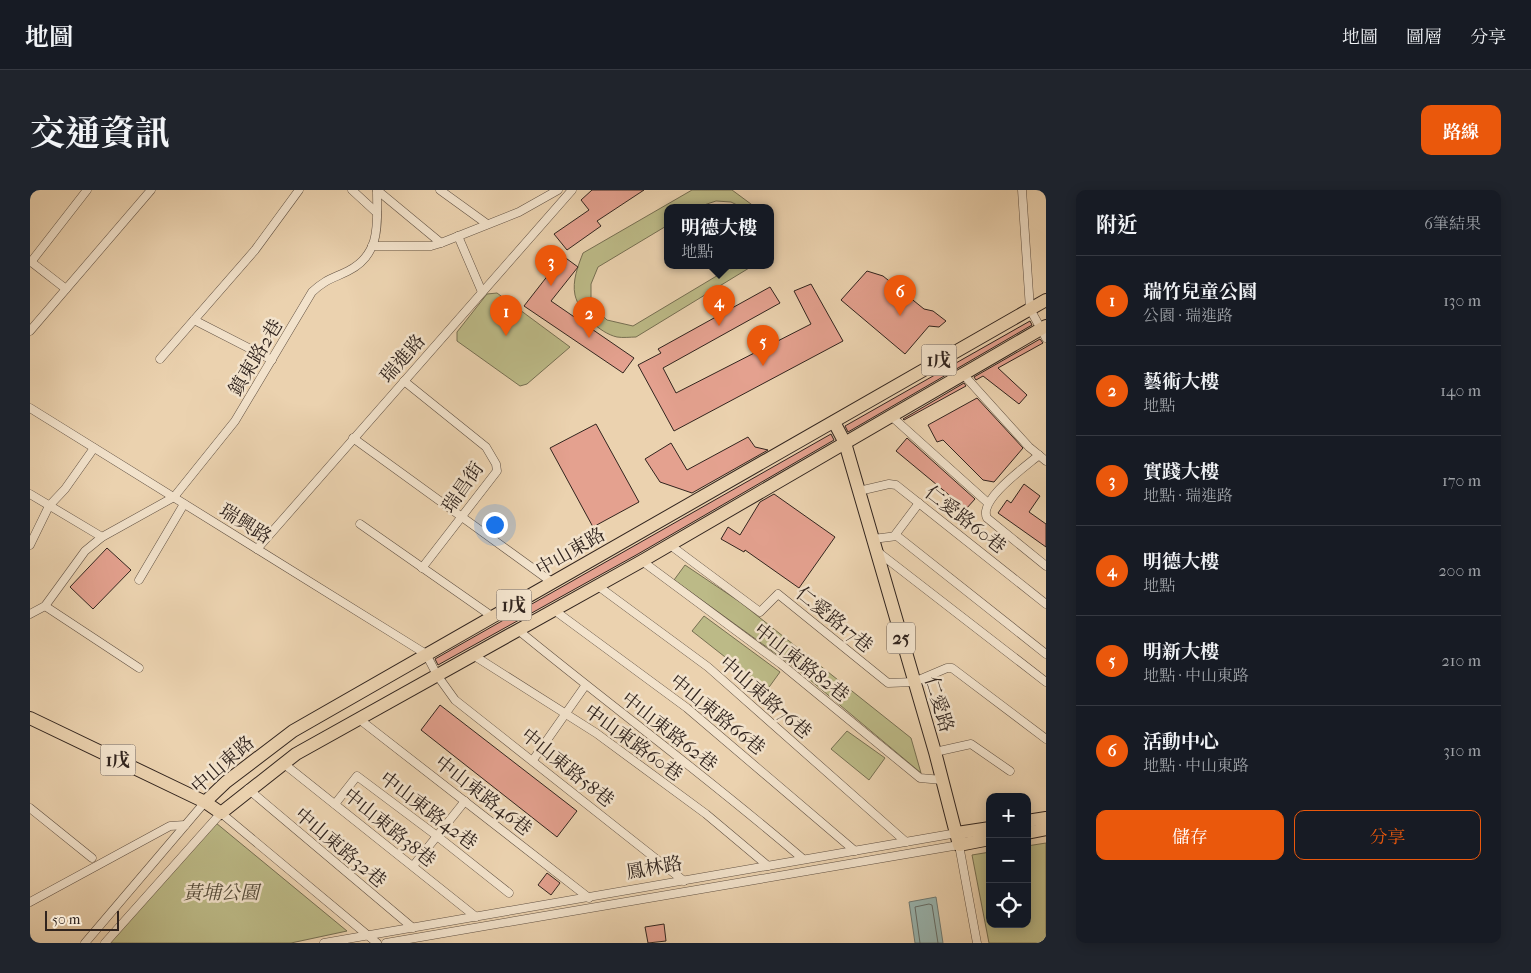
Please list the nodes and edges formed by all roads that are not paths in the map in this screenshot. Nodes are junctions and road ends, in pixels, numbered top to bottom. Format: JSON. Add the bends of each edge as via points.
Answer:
{"nodes":[{"id":1,"x":87,"y":190,"type":"edge"},
{"id":2,"x":151,"y":190,"type":"edge"},
{"id":3,"x":299,"y":190,"type":"edge"},
{"id":4,"x":352,"y":190,"type":"edge"},
{"id":5,"x":376,"y":190,"type":"edge"},
{"id":6,"x":440,"y":190,"type":"edge"},
{"id":7,"x":556,"y":190,"type":"edge"},
{"id":8,"x":572,"y":190,"type":"edge"},
{"id":9,"x":1022,"y":190,"type":"edge"},
{"id":10,"x":564,"y":198,"type":"junction"},
{"id":11,"x":377,"y":213,"type":"junction"},
{"id":12,"x":487,"y":224,"type":"junction"},
{"id":13,"x":458,"y":236,"type":"junction"},
{"id":14,"x":441,"y":243,"type":"junction"},
{"id":15,"x":372,"y":246,"type":"junction"},
{"id":16,"x":30,"y":261,"type":"edge"},
{"id":17,"x":66,"y":289,"type":"junction"},
{"id":18,"x":482,"y":292,"type":"junction"},
{"id":19,"x":1046,"y":300,"type":"edge"},
{"id":20,"x":1030,"y":310,"type":"junction"},
{"id":21,"x":194,"y":320,"type":"junction"},
{"id":22,"x":30,"y":331,"type":"edge"},
{"id":23,"x":1044,"y":331,"type":"edge"},
{"id":24,"x":160,"y":359,"type":"dead end"},
{"id":25,"x":272,"y":360,"type":"junction"},
{"id":26,"x":962,"y":373,"type":"junction"},
{"id":27,"x":404,"y":381,"type":"junction"},
{"id":28,"x":30,"y":408,"type":"edge"},
{"id":29,"x":890,"y":415,"type":"junction"},
{"id":30,"x":834,"y":422,"type":"junction"},
{"id":31,"x":353,"y":438,"type":"junction"},
{"id":32,"x":845,"y":443,"type":"junction"},
{"id":33,"x":94,"y":448,"type":"junction"},
{"id":34,"x":1039,"y":455,"type":"junction"},
{"id":35,"x":1046,"y":461,"type":"edge"},
{"id":36,"x":859,"y":491,"type":"junction"},
{"id":37,"x":30,"y":494,"type":"edge"},
{"id":38,"x":174,"y":497,"type":"junction"},
{"id":39,"x":919,"y":503,"type":"junction"},
{"id":40,"x":988,"y":503,"type":"junction"},
{"id":41,"x":184,"y":504,"type":"junction"},
{"id":42,"x":49,"y":506,"type":"junction"},
{"id":43,"x":462,"y":517,"type":"junction"},
{"id":44,"x":360,"y":524,"type":"dead end"},
{"id":45,"x":895,"y":535,"type":"junction"},
{"id":46,"x":102,"y":537,"type":"junction"},
{"id":47,"x":30,"y":545,"type":"edge"},
{"id":48,"x":670,"y":545,"type":"junction"},
{"id":49,"x":875,"y":545,"type":"junction"},
{"id":50,"x":257,"y":549,"type":"junction"},
{"id":51,"x":642,"y":561,"type":"junction"},
{"id":52,"x":1046,"y":566,"type":"edge"},
{"id":53,"x":422,"y":568,"type":"junction"},
{"id":54,"x":139,"y":580,"type":"dead end"},
{"id":55,"x":553,"y":583,"type":"junction"},
{"id":56,"x":598,"y":586,"type":"junction"},
{"id":57,"x":1046,"y":604,"type":"edge"},
{"id":58,"x":44,"y":606,"type":"junction"},
{"id":59,"x":554,"y":610,"type":"junction"},
{"id":60,"x":30,"y":614,"type":"edge"},
{"id":61,"x":492,"y":617,"type":"junction"},
{"id":62,"x":518,"y":630,"type":"junction"},
{"id":63,"x":426,"y":654,"type":"junction"},
{"id":64,"x":1046,"y":654,"type":"edge"},
{"id":65,"x":474,"y":655,"type":"junction"},
{"id":66,"x":139,"y":668,"type":"dead end"},
{"id":67,"x":437,"y":674,"type":"junction"},
{"id":68,"x":1045,"y":679,"type":"edge"},
{"id":69,"x":914,"y":682,"type":"junction"},
{"id":70,"x":586,"y":686,"type":"junction"},
{"id":71,"x":566,"y":714,"type":"junction"},
{"id":72,"x":30,"y":718,"type":"edge"},
{"id":73,"x":359,"y":719,"type":"junction"},
{"id":74,"x":1046,"y":739,"type":"edge"},
{"id":75,"x":935,"y":752,"type":"junction"},
{"id":76,"x":533,"y":760,"type":"junction"},
{"id":77,"x":283,"y":763,"type":"junction"},
{"id":78,"x":1010,"y":771,"type":"dead end"},
{"id":79,"x":942,"y":780,"type":"junction"},
{"id":80,"x":248,"y":790,"type":"junction"},
{"id":81,"x":465,"y":801,"type":"junction"},
{"id":82,"x":205,"y":802,"type":"junction"},
{"id":83,"x":335,"y":804,"type":"junction"},
{"id":84,"x":30,"y":808,"type":"edge"},
{"id":85,"x":221,"y":813,"type":"junction"},
{"id":86,"x":1046,"y":818,"type":"edge"},
{"id":87,"x":1031,"y":820,"type":"edge"},
{"id":88,"x":185,"y":825,"type":"junction"},
{"id":89,"x":986,"y":829,"type":"edge"},
{"id":90,"x":1046,"y":830,"type":"edge"},
{"id":91,"x":1031,"y":832,"type":"edge"},
{"id":92,"x":437,"y":836,"type":"junction"},
{"id":93,"x":958,"y":839,"type":"junction"},
{"id":94,"x":986,"y":839,"type":"edge"},
{"id":95,"x":906,"y":842,"type":"junction"},
{"id":96,"x":855,"y":851,"type":"junction"},
{"id":97,"x":92,"y":858,"type":"dead end"},
{"id":98,"x":803,"y":859,"type":"junction"},
{"id":99,"x":413,"y":866,"type":"junction"},
{"id":100,"x":768,"y":866,"type":"junction"},
{"id":101,"x":684,"y":881,"type":"junction"},
{"id":102,"x":509,"y":893,"type":"dead end"},
{"id":103,"x":589,"y":898,"type":"junction"},
{"id":104,"x":30,"y":902,"type":"edge"},
{"id":105,"x":476,"y":917,"type":"junction"},
{"id":106,"x":413,"y":928,"type":"junction"},
{"id":107,"x":370,"y":935,"type":"junction"},
{"id":108,"x":85,"y":943,"type":"edge"},
{"id":109,"x":105,"y":943,"type":"edge"},
{"id":110,"x":324,"y":943,"type":"edge"},
{"id":111,"x":377,"y":943,"type":"edge"},
{"id":112,"x":386,"y":943,"type":"edge"},
{"id":113,"x":977,"y":943,"type":"edge"}],
"edges":[{"from":1,"to":16,"type":"street"},
{"from":2,"to":17,"type":"street"},
{"from":3,"to":21,"type":"street","via":[[255,250]]},
{"from":4,"to":11,"type":"street"},
{"from":5,"to":11,"type":"street"},
{"from":5,"to":14,"type":"street"},
{"from":6,"to":12,"type":"street"},
{"from":7,"to":10,"type":"street"},
{"from":7,"to":12,"type":"street","via":[[519,212]]},
{"from":8,"to":10,"type":"street","name":"瑞進路"},
{"from":9,"to":20,"type":"street"},
{"from":10,"to":18,"type":"street","name":"瑞進路"},
{"from":11,"to":15,"type":"street","via":[[377,233]]},
{"from":12,"to":13,"type":"street"},
{"from":13,"to":14,"type":"street"},
{"from":13,"to":18,"type":"street"},
{"from":14,"to":15,"type":"street","via":[[431,246]]},
{"from":15,"to":25,"type":"street","name":"鎮東路2巷","via":[[354,268],[330,278],[312,292]]},
{"from":16,"to":17,"type":"street"},
{"from":17,"to":22,"type":"street"},
{"from":18,"to":27,"type":"street","name":"瑞進路"},
{"from":19,"to":20,"type":"main road","name":"中山東路","number":"1戊"},
{"from":20,"to":23,"type":"street"},
{"from":20,"to":30,"type":"main road","name":"中山東路","number":"1戊"},
{"from":21,"to":24,"type":"street"},
{"from":21,"to":25,"type":"street"},
{"from":23,"to":26,"type":"main road","name":"中山東路","number":"1戊"},
{"from":25,"to":38,"type":"street","name":"鎮東路2巷","via":[[235,421]]},
{"from":26,"to":29,"type":"main road","name":"中山東路","number":"1戊"},
{"from":26,"to":34,"type":"street"},
{"from":27,"to":31,"type":"street","name":"瑞進路"},
{"from":27,"to":43,"type":"street","name":"瑞昌街","via":[[486,447],[496,464],[497,471]]},
{"from":28,"to":33,"type":"street","name":"瑞興路"},
{"from":29,"to":32,"type":"main road","name":"中山東路","number":"1戊"},
{"from":29,"to":40,"type":"street"},
{"from":30,"to":32,"type":"main road","name":"仁愛路","number":"25"},
{"from":30,"to":55,"type":"main road","name":"中山東路","number":"1戊"},
{"from":31,"to":43,"type":"street"},
{"from":31,"to":50,"type":"street","name":"瑞進路"},
{"from":32,"to":36,"type":"main road","name":"仁愛路","number":"25"},
{"from":32,"to":48,"type":"main road","name":"中山東路","number":"1戊"},
{"from":33,"to":38,"type":"street","name":"瑞興路"},
{"from":33,"to":42,"type":"street"},
{"from":34,"to":35,"type":"street"},
{"from":34,"to":40,"type":"street"},
{"from":36,"to":39,"type":"street","name":"仁愛路60巷","via":[[893,483]]},
{"from":36,"to":49,"type":"main road","name":"仁愛路","number":"25"},
{"from":37,"to":42,"type":"street"},
{"from":38,"to":41,"type":"street","name":"瑞興路"},
{"from":38,"to":46,"type":"street"},
{"from":39,"to":45,"type":"street"},
{"from":39,"to":57,"type":"street","name":"仁愛路60巷"},
{"from":40,"to":52,"type":"street","via":[[984,513],[987,518]]},
{"from":41,"to":50,"type":"street","name":"瑞興路"},
{"from":41,"to":54,"type":"street"},
{"from":42,"to":46,"type":"street"},
{"from":42,"to":47,"type":"street"},
{"from":43,"to":53,"type":"street","name":"瑞昌街"},
{"from":43,"to":55,"type":"street"},
{"from":44,"to":53,"type":"street"},
{"from":45,"to":49,"type":"street"},
{"from":45,"to":64,"type":"street"},
{"from":46,"to":58,"type":"street","via":[[85,551]]},
{"from":48,"to":51,"type":"main road","name":"中山東路","number":"1戊"},
{"from":48,"to":69,"type":"street","name":"仁愛路17巷","via":[[760,612],[778,594],[888,683]]},
{"from":49,"to":68,"type":"street"},
{"from":49,"to":69,"type":"main road","name":"仁愛路","number":"25"},
{"from":50,"to":63,"type":"street","name":"瑞興路"},
{"from":51,"to":56,"type":"main road","name":"中山東路","number":"1戊"},
{"from":51,"to":79,"type":"street","name":"中山東路82巷","via":[[781,664],[920,778]]},
{"from":53,"to":61,"type":"street"},
{"from":55,"to":61,"type":"main road","name":"中山東路","number":"1戊"},
{"from":56,"to":59,"type":"main road","name":"中山東路","number":"1戊"},
{"from":56,"to":95,"type":"street","name":"中山東路76巷","via":[[708,667]]},
{"from":58,"to":60,"type":"street"},
{"from":58,"to":66,"type":"street"},
{"from":59,"to":62,"type":"main road","name":"中山東路","number":"1戊"},
{"from":59,"to":96,"type":"street","name":"中山東路66巷","via":[[687,708]]},
{"from":61,"to":63,"type":"main road","name":"中山東路","number":"1戊"},
{"from":62,"to":65,"type":"main road","name":"中山東路","number":"1戊"},
{"from":62,"to":70,"type":"street","name":"中山東路62巷"},
{"from":63,"to":67,"type":"street","name":"瑞興路"},
{"from":63,"to":82,"type":"main road","name":"中山東路","number":"1戊","via":[[293,731]]},
{"from":65,"to":67,"type":"main road","name":"中山東路","number":"1戊"},
{"from":65,"to":71,"type":"street","name":"中山東路60巷"},
{"from":67,"to":73,"type":"main road","name":"中山東路","number":"1戊"},
{"from":67,"to":76,"type":"street","name":"中山東路58巷","via":[[456,700]]},
{"from":69,"to":74,"type":"street","via":[[947,668],[958,670]]},
{"from":69,"to":75,"type":"main road","name":"仁愛路","number":"25"},
{"from":70,"to":71,"type":"street"},
{"from":70,"to":98,"type":"street","name":"中山東路62巷","via":[[747,811]]},
{"from":71,"to":76,"type":"street"},
{"from":71,"to":100,"type":"street","name":"中山東路60巷","via":[[698,808]]},
{"from":72,"to":82,"type":"main road","number":"1戊"},
{"from":73,"to":77,"type":"main road","name":"中山東路","number":"1戊"},
{"from":73,"to":81,"type":"street","name":"中山東路46巷"},
{"from":75,"to":78,"type":"street","via":[[971,744]]},
{"from":75,"to":79,"type":"main road","name":"仁愛路","number":"25"},
{"from":76,"to":101,"type":"street","name":"中山東路58巷"},
{"from":77,"to":80,"type":"main road","name":"中山東路","number":"1戊"},
{"from":77,"to":83,"type":"street","name":"中山東路38巷"},
{"from":79,"to":93,"type":"main road","name":"仁愛路","number":"25"},
{"from":80,"to":85,"type":"main road","name":"中山東路","number":"1戊"},
{"from":80,"to":106,"type":"street","name":"中山東路32巷"},
{"from":81,"to":92,"type":"street"},
{"from":81,"to":103,"type":"street","name":"中山東路46巷"},
{"from":82,"to":85,"type":"main road","number":"1戊"},
{"from":82,"to":88,"type":"street","name":"中山東路"},
{"from":83,"to":92,"type":"street","name":"中山東路42巷","via":[[357,776]]},
{"from":83,"to":99,"type":"street","name":"中山東路38巷"},
{"from":84,"to":97,"type":"street"},
{"from":85,"to":107,"type":"street"},
{"from":85,"to":109,"type":"street","name":"中山東路"},
{"from":86,"to":87,"type":"main road"},
{"from":88,"to":104,"type":"street","via":[[170,826]]},
{"from":88,"to":108,"type":"street","name":"中山東路"},
{"from":89,"to":93,"type":"main road","name":"鳳林路"},
{"from":90,"to":91,"type":"main road"},
{"from":92,"to":99,"type":"street"},
{"from":92,"to":102,"type":"street","name":"中山東路42巷"},
{"from":93,"to":94,"type":"main road","name":"鳳林路"},
{"from":93,"to":95,"type":"street","name":"鳳林路"},
{"from":93,"to":112,"type":"street","name":"鳳林路"},
{"from":93,"to":113,"type":"street","name":"仁愛路"},
{"from":95,"to":96,"type":"street","name":"鳳林路"},
{"from":96,"to":98,"type":"street","name":"鳳林路"},
{"from":98,"to":100,"type":"street","name":"鳳林路"},
{"from":99,"to":105,"type":"street","name":"中山東路38巷"},
{"from":100,"to":101,"type":"street","name":"鳳林路"},
{"from":101,"to":103,"type":"street","name":"鳳林路"},
{"from":103,"to":105,"type":"street","name":"鳳林路"},
{"from":105,"to":106,"type":"street","name":"鳳林路"},
{"from":106,"to":107,"type":"street","name":"鳳林路"},
{"from":107,"to":110,"type":"street","name":"鳳林路"},
{"from":107,"to":111,"type":"street"}]}
